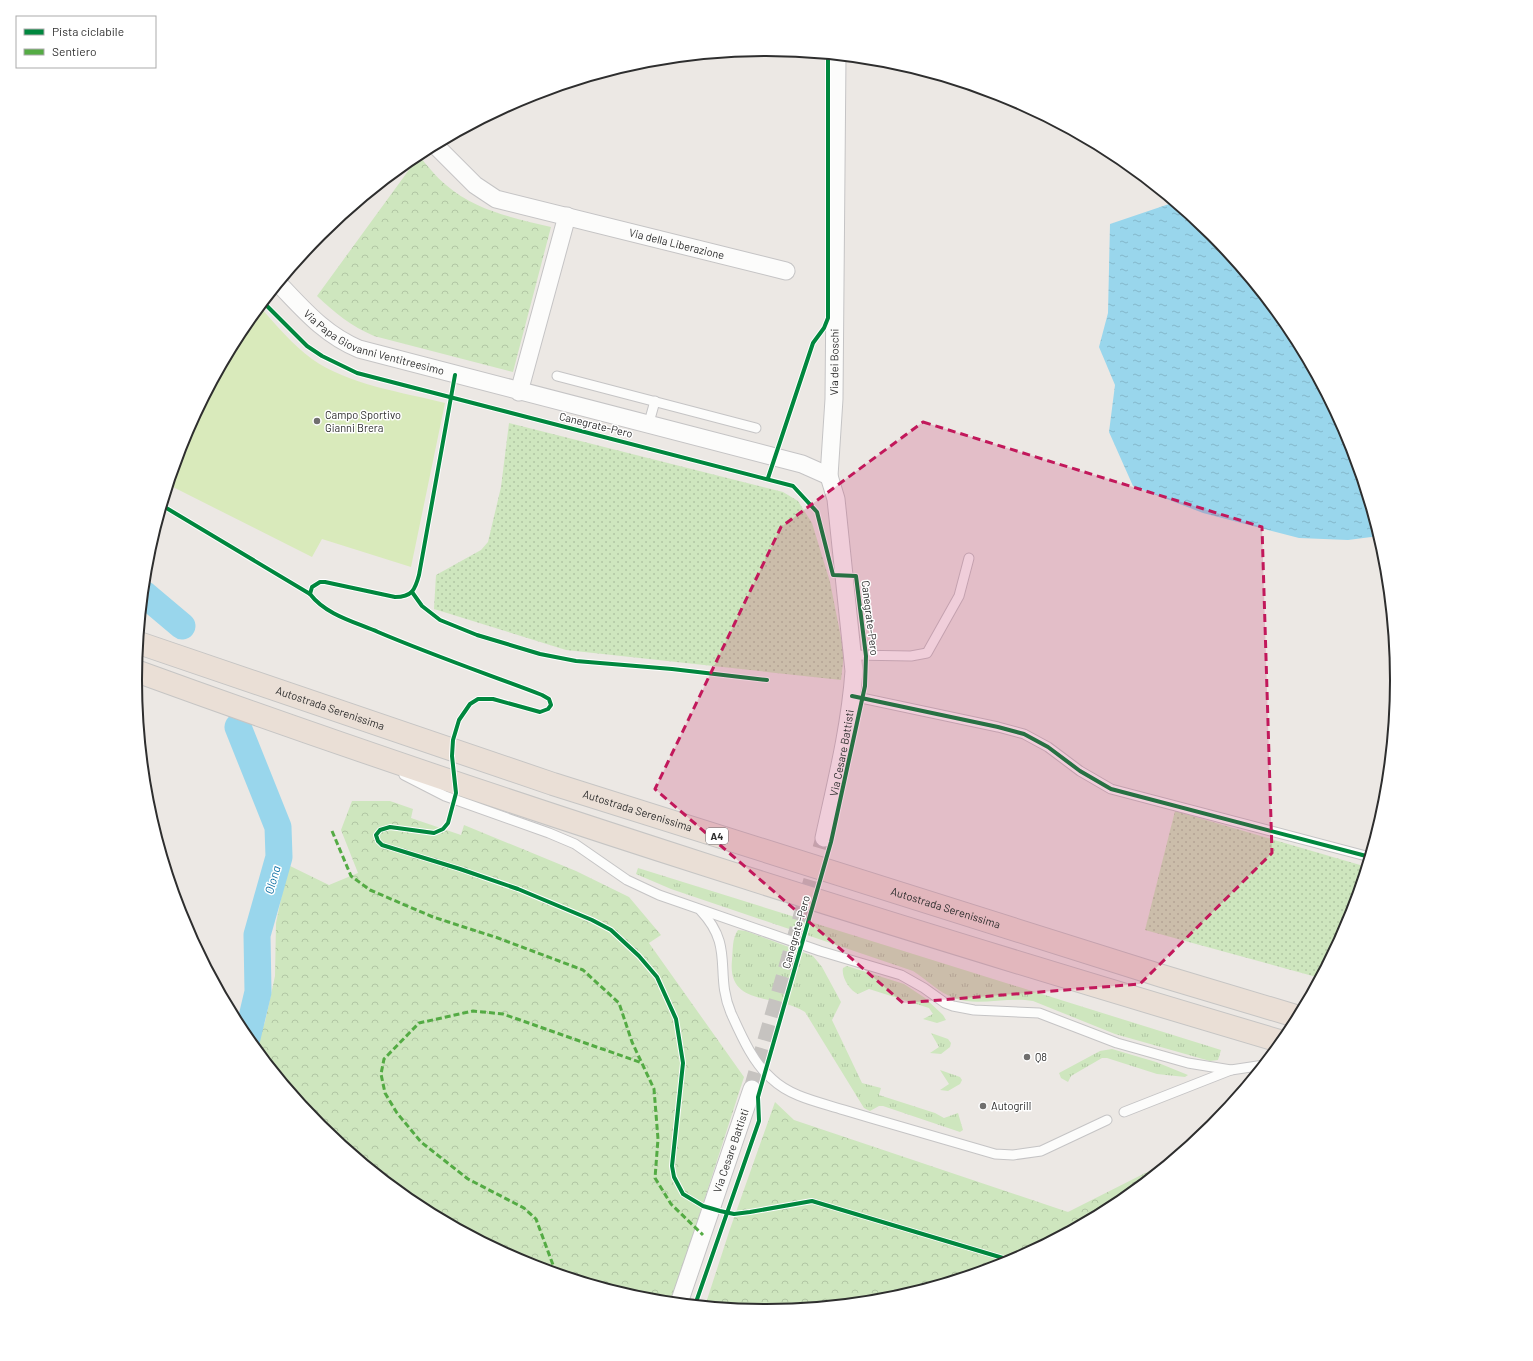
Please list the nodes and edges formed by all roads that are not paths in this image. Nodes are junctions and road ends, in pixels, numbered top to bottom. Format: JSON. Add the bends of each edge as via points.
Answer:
{"nodes":[{"id":1,"x":837,"y":60,"type":"edge"},
{"id":2,"x":440,"y":149,"type":"edge"},
{"id":3,"x":567,"y":216,"type":"junction"},
{"id":4,"x":786,"y":271,"type":"dead end"},
{"id":5,"x":282,"y":287,"type":"edge"},
{"id":6,"x":557,"y":376,"type":"dead end"},
{"id":7,"x":520,"y":392,"type":"junction"},
{"id":8,"x":654,"y":401,"type":"junction"},
{"id":9,"x":648,"y":426,"type":"junction"},
{"id":10,"x":756,"y":428,"type":"dead end"},
{"id":11,"x":829,"y":476,"type":"junction"},
{"id":12,"x":969,"y":558,"type":"dead end"},
{"id":13,"x":143,"y":644,"type":"edge"},
{"id":14,"x":854,"y":655,"type":"junction"},
{"id":15,"x":142,"y":673,"type":"edge"},
{"id":16,"x":852,"y":696,"type":"junction"},
{"id":17,"x":348,"y":746,"type":"junction"},
{"id":18,"x":824,"y":838,"type":"tunnel mouth"},
{"id":19,"x":1366,"y":856,"type":"edge"},
{"id":20,"x":700,"y":910,"type":"junction"},
{"id":21,"x":1293,"y":1015,"type":"edge"},
{"id":22,"x":1277,"y":1040,"type":"edge"},
{"id":23,"x":1258,"y":1066,"type":"edge"},
{"id":24,"x":1231,"y":1070,"type":"junction"},
{"id":25,"x":752,"y":1089,"type":"tunnel mouth"},
{"id":26,"x":1124,"y":1112,"type":"dead end"},
{"id":27,"x":1107,"y":1120,"type":"dead end"},
{"id":28,"x":680,"y":1299,"type":"edge"}],
"edges":[{"from":1,"to":11,"type":"street","name":"Via dei Boschi","via":[[834,399]]},
{"from":2,"to":3,"type":"street","name":"Via della Liberazione","via":[[475,185],[490,196],[516,205]]},
{"from":3,"to":4,"type":"street","name":"Via della Liberazione"},
{"from":3,"to":7,"type":"street"},
{"from":5,"to":7,"type":"street","name":"Via Papa Giovanni Ventitreesimo","via":[[324,329],[340,341],[359,349]]},
{"from":6,"to":8,"type":"lane"},
{"from":7,"to":9,"type":"street","name":"Via Papa Giovanni Ventitreesimo"},
{"from":8,"to":9,"type":"lane"},
{"from":8,"to":10,"type":"lane"},
{"from":9,"to":11,"type":"street","name":"Via Papa Giovanni Ventitreesimo","via":[[802,464]]},
{"from":11,"to":14,"type":"street","name":"Via Cesare Battisti","via":[[836,499]]},
{"from":12,"to":14,"type":"lane","via":[[959,596],[927,653],[911,656]]},
{"from":13,"to":21,"type":"highway","name":"Autostrada Serenissima","number":"A4","via":[[575,791]]},
{"from":14,"to":16,"type":"street","name":"Via Cesare Battisti"},
{"from":15,"to":17,"type":"highway"},
{"from":16,"to":18,"type":"street","name":"Via Cesare Battisti"},
{"from":16,"to":19,"type":"lane","via":[[1017,732],[1048,747],[1080,771],[1111,789]]},
{"from":17,"to":20,"type":"lane","via":[[444,796],[549,832],[575,844],[627,880]]},
{"from":17,"to":22,"type":"highway","via":[[543,812],[788,890],[1066,978]]},
{"from":20,"to":24,"type":"lane","via":[[820,951],[901,975],[953,1006],[974,1010],[1039,1013],[1117,1043],[1188,1064]]},
{"from":20,"to":27,"type":"lane","via":[[717,933],[723,956],[722,976],[726,999],[750,1051],[771,1078],[791,1092],[995,1154],[1013,1155],[1041,1151]]},
{"from":23,"to":24,"type":"lane"},
{"from":24,"to":26,"type":"lane"},
{"from":25,"to":28,"type":"street","name":"Via Cesare Battisti"}]}
